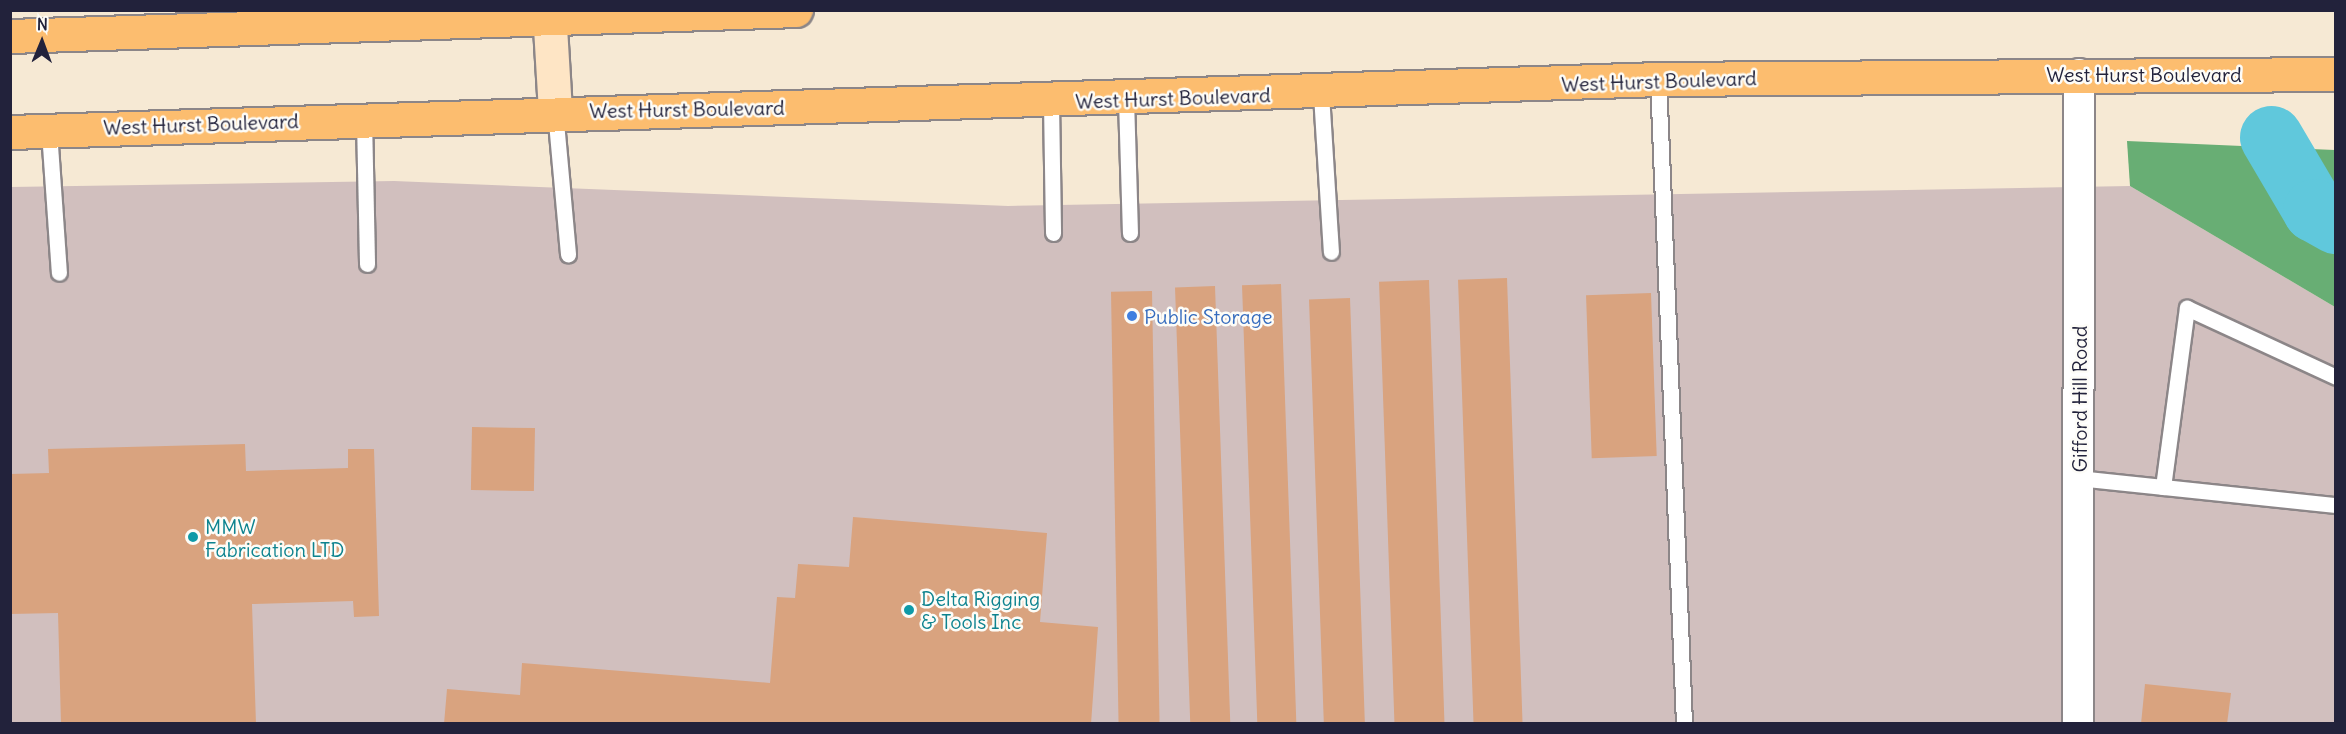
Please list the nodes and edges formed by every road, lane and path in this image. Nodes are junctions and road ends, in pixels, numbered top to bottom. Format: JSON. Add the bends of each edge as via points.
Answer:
{"nodes":[{"id":1,"x":796,"y":10,"type":"edge"},
{"id":2,"x":549,"y":16,"type":"edge"},
{"id":3,"x":10,"y":36,"type":"edge"},
{"id":4,"x":2079,"y":74,"type":"junction"},
{"id":5,"x":2336,"y":74,"type":"edge"},
{"id":6,"x":1658,"y":79,"type":"junction"},
{"id":7,"x":1321,"y":94,"type":"junction"},
{"id":8,"x":1126,"y":99,"type":"junction"},
{"id":9,"x":1051,"y":102,"type":"junction"},
{"id":10,"x":555,"y":111,"type":"junction"},
{"id":11,"x":364,"y":119,"type":"junction"},
{"id":12,"x":49,"y":131,"type":"junction"},
{"id":13,"x":10,"y":132,"type":"edge"},
{"id":14,"x":1053,"y":233,"type":"dead end"},
{"id":15,"x":1130,"y":233,"type":"dead end"},
{"id":16,"x":1331,"y":252,"type":"dead end"},
{"id":17,"x":568,"y":255,"type":"dead end"},
{"id":18,"x":367,"y":264,"type":"dead end"},
{"id":19,"x":59,"y":273,"type":"dead end"},
{"id":20,"x":2336,"y":377,"type":"edge"},
{"id":21,"x":2078,"y":478,"type":"junction"},
{"id":22,"x":2163,"y":488,"type":"junction"},
{"id":23,"x":2336,"y":505,"type":"edge"},
{"id":24,"x":1684,"y":723,"type":"edge"},
{"id":25,"x":2078,"y":723,"type":"edge"}],
"edges":[{"from":1,"to":2,"type":"main road"},
{"from":2,"to":3,"type":"main road"},
{"from":2,"to":10,"type":"street"},
{"from":4,"to":5,"type":"main road","name":"West Hurst Boulevard"},
{"from":4,"to":6,"type":"main road","name":"West Hurst Boulevard"},
{"from":4,"to":21,"type":"street","name":"Gifford Hill Road"},
{"from":6,"to":7,"type":"main road","name":"West Hurst Boulevard"},
{"from":6,"to":24,"type":"lane"},
{"from":7,"to":8,"type":"main road","name":"West Hurst Boulevard"},
{"from":7,"to":16,"type":"lane"},
{"from":8,"to":9,"type":"main road","name":"West Hurst Boulevard"},
{"from":8,"to":15,"type":"lane"},
{"from":9,"to":10,"type":"main road","name":"West Hurst Boulevard"},
{"from":9,"to":14,"type":"lane"},
{"from":10,"to":11,"type":"main road","name":"West Hurst Boulevard"},
{"from":10,"to":17,"type":"lane"},
{"from":11,"to":12,"type":"main road","name":"West Hurst Boulevard"},
{"from":11,"to":18,"type":"lane"},
{"from":12,"to":13,"type":"main road","name":"West Hurst Boulevard"},
{"from":12,"to":19,"type":"lane"},
{"from":20,"to":22,"type":"lane","via":[[2187,308]]},
{"from":21,"to":22,"type":"lane"},
{"from":21,"to":25,"type":"street","name":"Gifford Hill Road"},
{"from":22,"to":23,"type":"lane"}]}
